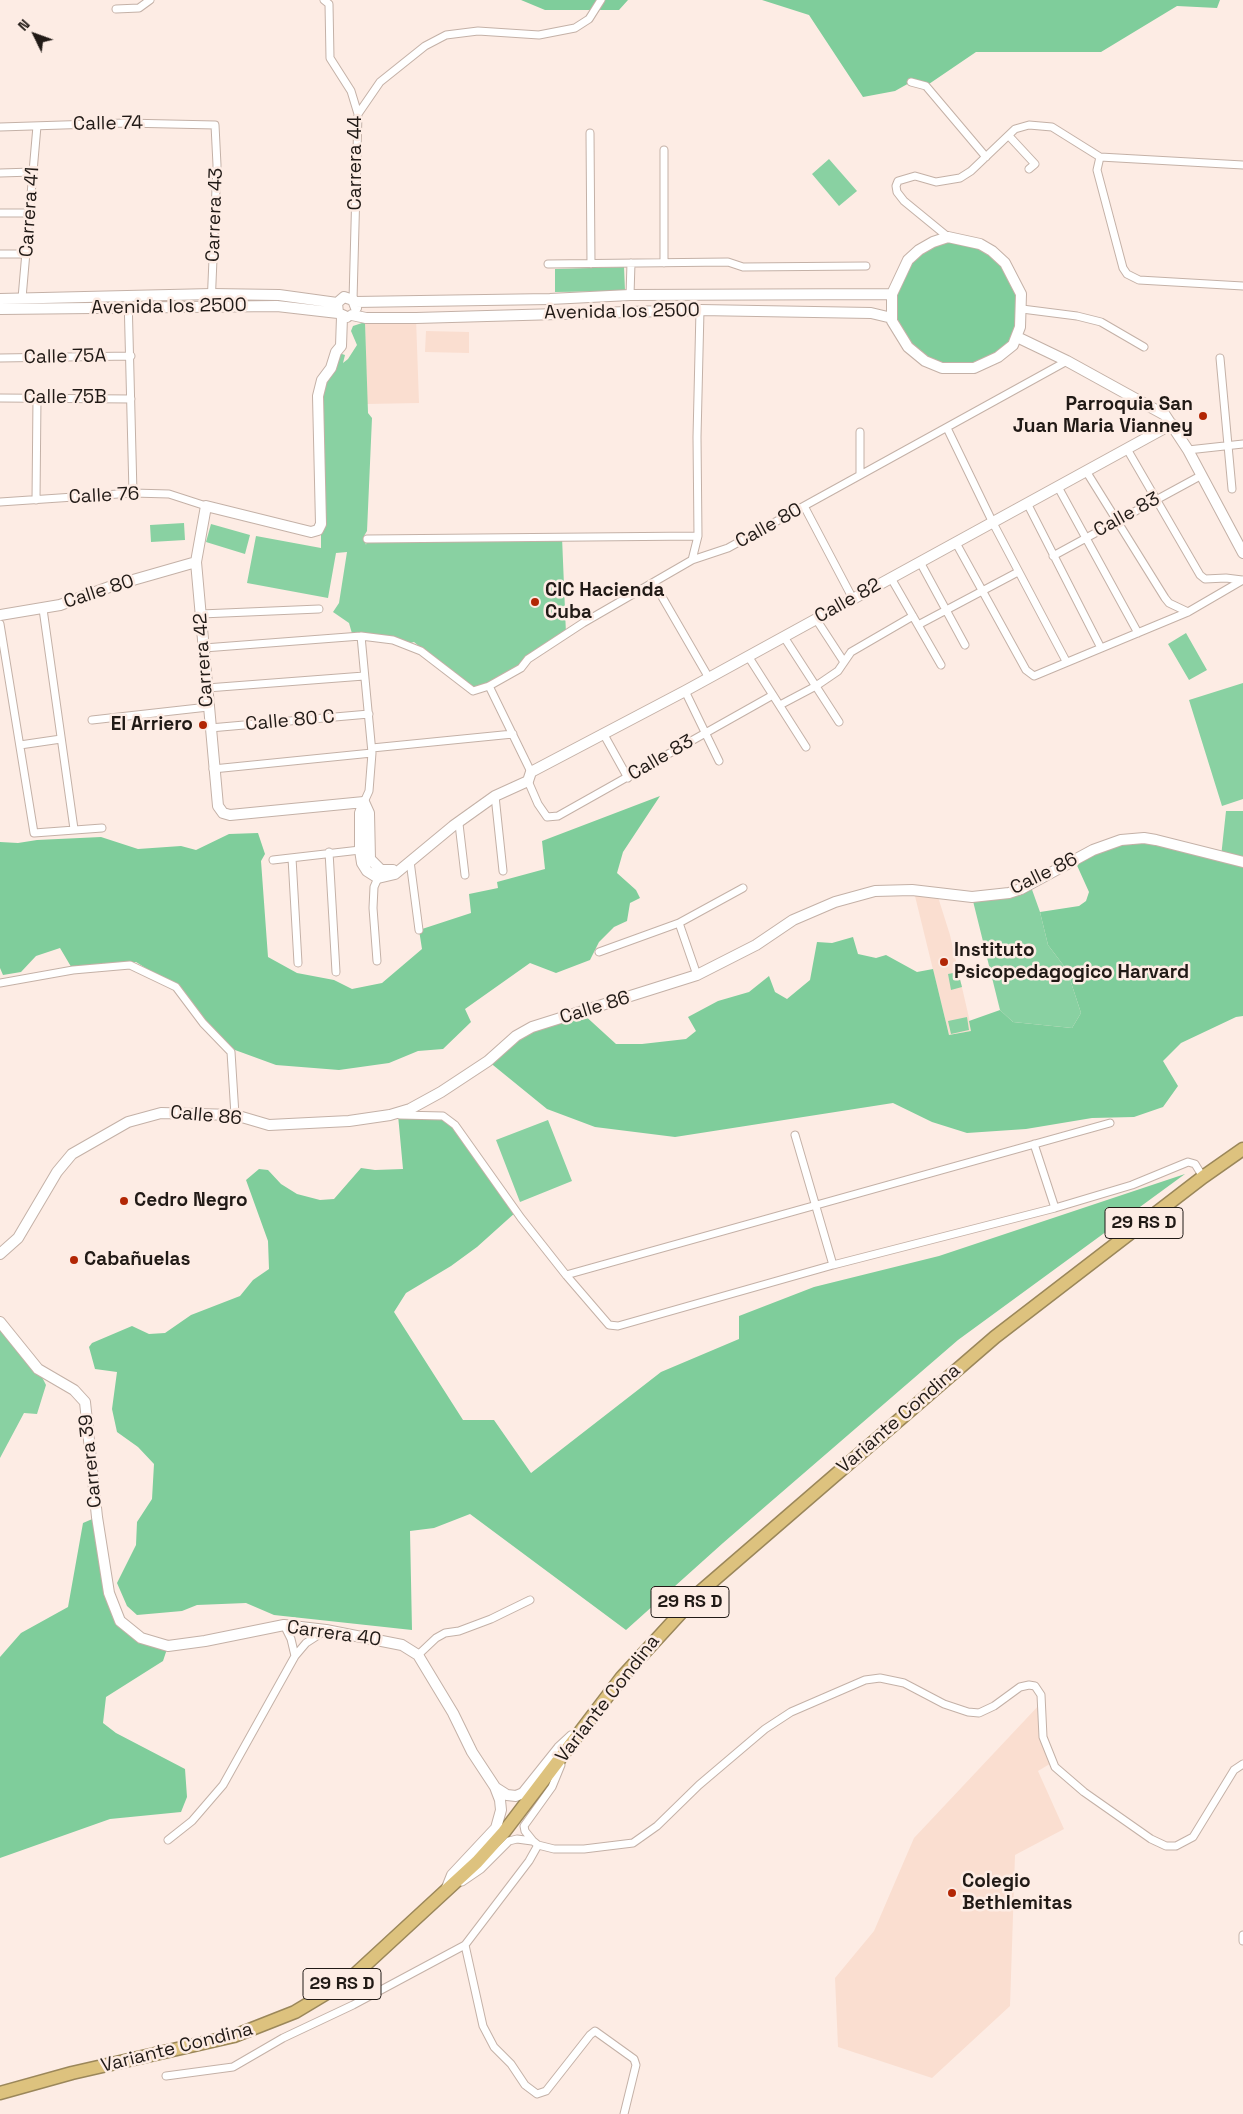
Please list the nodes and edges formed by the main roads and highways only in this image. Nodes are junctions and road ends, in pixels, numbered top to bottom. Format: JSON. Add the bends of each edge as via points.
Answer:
{"nodes":[{"id":1,"x":892,"y":294,"type":"junction"},
{"id":2,"x":0,"y":299,"type":"edge"},
{"id":3,"x":354,"y":301,"type":"junction"},
{"id":4,"x":128,"y":302,"type":"junction"},
{"id":5,"x":337,"y":302,"type":"junction"},
{"id":6,"x":0,"y":309,"type":"edge"},
{"id":7,"x":345,"y":318,"type":"junction"},
{"id":8,"x":892,"y":318,"type":"junction"},
{"id":9,"x":1017,"y":337,"type":"junction"},
{"id":10,"x":1172,"y":424,"type":"junction"},
{"id":11,"x":207,"y":507,"type":"joint"},
{"id":12,"x":1243,"y":553,"type":"edge"},
{"id":13,"x":196,"y":562,"type":"junction"},
{"id":14,"x":0,"y":615,"type":"edge"},
{"id":15,"x":364,"y":802,"type":"junction"},
{"id":16,"x":408,"y":862,"type":"junction"},
{"id":17,"x":1243,"y":862,"type":"edge"},
{"id":18,"x":1243,"y":1149,"type":"edge"},
{"id":19,"x":0,"y":1254,"type":"edge"},
{"id":20,"x":0,"y":1322,"type":"edge"},
{"id":21,"x":97,"y":1517,"type":"joint"},
{"id":22,"x":588,"y":1721,"type":"junction"},
{"id":23,"x":495,"y":1787,"type":"junction"},
{"id":24,"x":446,"y":1890,"type":"junction"},
{"id":25,"x":0,"y":2094,"type":"edge"}],
"edges":[{"from":1,"to":3,"type":"main road","name":"Avenida los 2500"},
{"from":1,"to":8,"type":"main road"},
{"from":1,"to":9,"type":"main road","via":[[908,260],[933,242],[948,237],[980,244],[1005,263],[1021,294]]},
{"from":2,"to":4,"type":"main road","name":"Avenida los 2500"},
{"from":3,"to":5,"type":"main road","name":"Avenida los 2500","via":[[344,297]]},
{"from":3,"to":7,"type":"main road","via":[[356,309]]},
{"from":4,"to":5,"type":"main road","name":"Avenida los 2500","via":[[212,294],[279,295]]},
{"from":4,"to":6,"type":"main road","name":"Avenida los 2500"},
{"from":4,"to":7,"type":"main road","name":"Avenida los 2500","via":[[277,306]]},
{"from":5,"to":7,"type":"main road"},
{"from":7,"to":8,"type":"main road","name":"Avenida los 2500","via":[[700,310],[871,313]]},
{"from":7,"to":11,"type":"main road","name":"Calle 76","via":[[341,346],[322,380],[318,396],[318,530],[310,532]]},
{"from":8,"to":9,"type":"main road","via":[[908,347],[925,361],[942,368],[964,369],[985,364],[1013,345]]},
{"from":9,"to":10,"type":"main road","via":[[1165,415]]},
{"from":10,"to":12,"type":"main road"},
{"from":10,"to":16,"type":"main road","name":"Calle 82","via":[[603,733],[494,796]]},
{"from":11,"to":13,"type":"main road","name":"Carrera 42"},
{"from":13,"to":14,"type":"main road","name":"Calle 80","via":[[42,609]]},
{"from":13,"to":15,"type":"main road","name":"Carrera 42","via":[[218,806],[223,813],[230,815]]},
{"from":15,"to":16,"type":"main road","via":[[369,813],[369,850],[373,864],[387,871]]},
{"from":15,"to":16,"type":"main road","name":"Calle 82","via":[[360,813],[360,850],[367,871],[378,878],[395,874]]},
{"from":17,"to":19,"type":"main road","name":"Calle 86","via":[[1144,838],[1121,840],[1092,850],[1009,893],[972,897],[912,890],[874,891],[835,902],[793,920],[697,975],[532,1027],[441,1092],[390,1115],[349,1121],[269,1125],[235,1115],[161,1113],[128,1122],[72,1154],[57,1172],[18,1238]]},
{"from":18,"to":22,"type":"highway","name":"Variante Condina","number":"29 RS D","via":[[1203,1176],[1002,1332],[806,1498],[700,1592],[627,1671]]},
{"from":20,"to":21,"type":"main road","name":"Carrera 39","via":[[38,1369],[74,1390],[85,1402]]},
{"from":21,"to":23,"type":"main road","name":"Carrera 40","via":[[109,1593],[120,1621],[141,1638],[168,1646],[205,1642],[284,1625],[402,1645],[418,1656]]},
{"from":22,"to":23,"type":"main road","via":[[559,1748],[523,1793],[506,1795]]},
{"from":22,"to":24,"type":"highway","name":"Variante Condina","number":"29 RS D","via":[[504,1832]]},
{"from":23,"to":24,"type":"main road","name":"Carrera 40","via":[[501,1810],[496,1828],[452,1875]]},
{"from":24,"to":25,"type":"highway","name":"Variante Condina","number":"29 RS D","via":[[350,1979],[282,2018],[213,2042],[64,2075]]}]}
